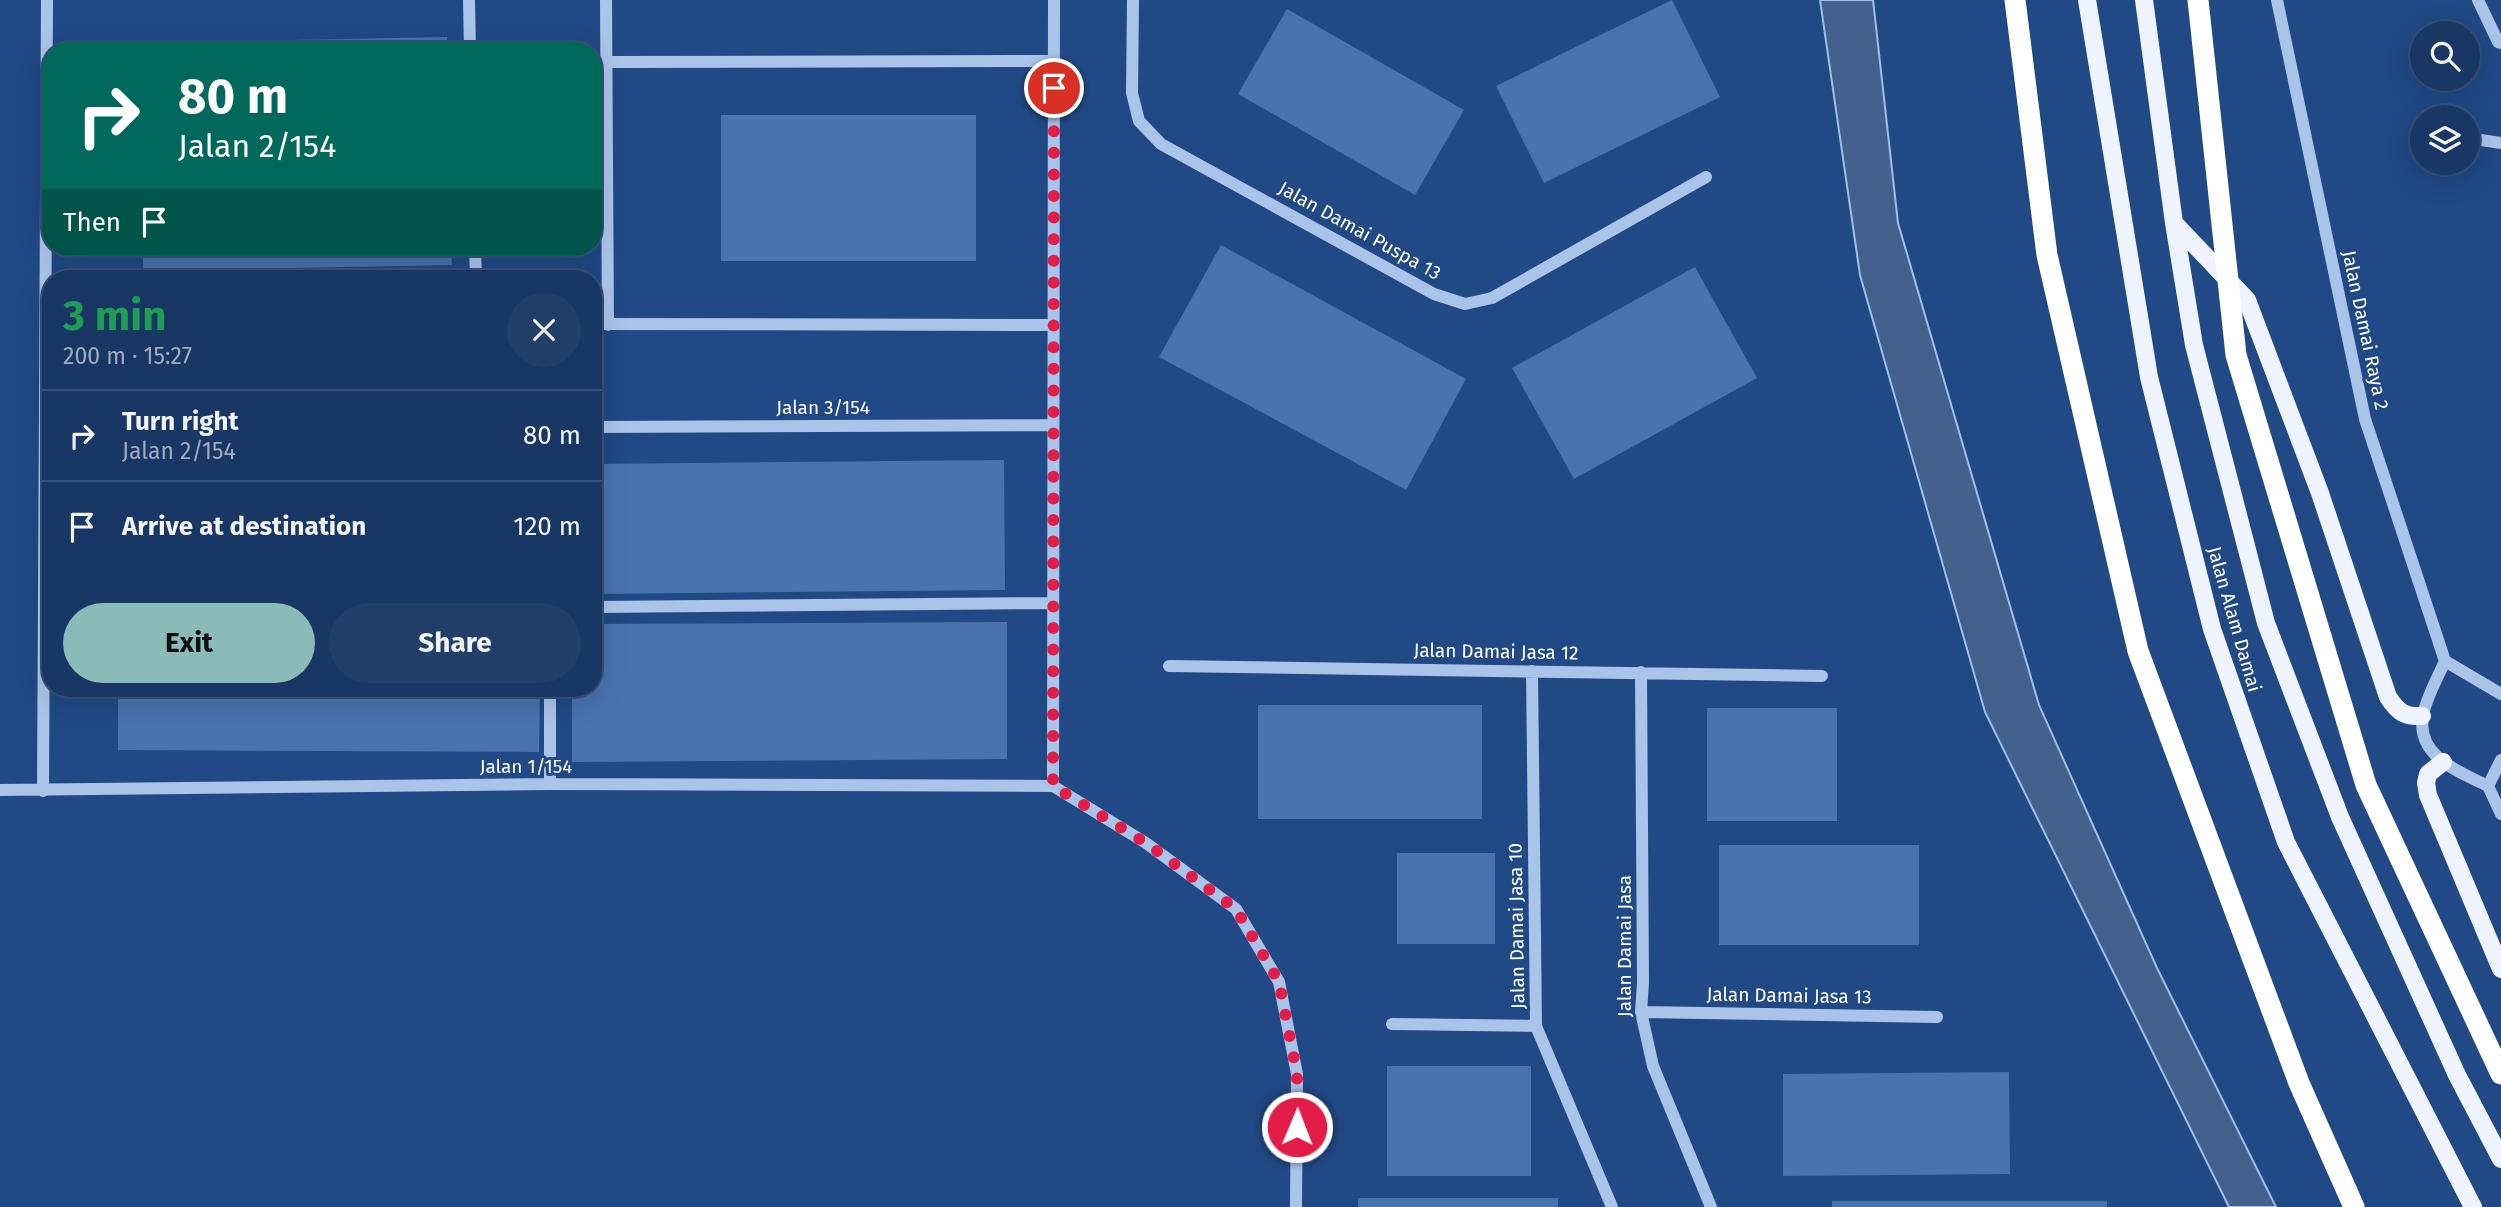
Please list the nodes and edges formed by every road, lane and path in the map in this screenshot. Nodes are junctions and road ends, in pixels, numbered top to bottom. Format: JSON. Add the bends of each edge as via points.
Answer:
{"nodes":[{"id":1,"x":47,"y":0,"type":"edge"},
{"id":2,"x":469,"y":0,"type":"edge"},
{"id":3,"x":606,"y":0,"type":"edge"},
{"id":4,"x":1054,"y":0,"type":"edge"},
{"id":5,"x":1133,"y":0,"type":"edge"},
{"id":6,"x":2015,"y":0,"type":"edge"},
{"id":7,"x":2087,"y":0,"type":"edge"},
{"id":8,"x":2144,"y":0,"type":"edge"},
{"id":9,"x":2198,"y":0,"type":"edge"},
{"id":10,"x":2277,"y":0,"type":"edge"},
{"id":11,"x":2478,"y":0,"type":"edge"},
{"id":12,"x":47,"y":42,"type":"edge"},
{"id":13,"x":470,"y":42,"type":"edge"},
{"id":14,"x":2501,"y":43,"type":"edge"},
{"id":15,"x":1054,"y":61,"type":"junction"},
{"id":16,"x":606,"y":62,"type":"junction"},
{"id":17,"x":2480,"y":140,"type":"edge"},
{"id":18,"x":2501,"y":143,"type":"edge"},
{"id":19,"x":1706,"y":177,"type":"dead end"},
{"id":20,"x":2174,"y":223,"type":"junction"},
{"id":21,"x":602,"y":324,"type":"edge"},
{"id":22,"x":608,"y":324,"type":"junction"},
{"id":23,"x":1053,"y":325,"type":"junction"},
{"id":24,"x":1053,"y":425,"type":"junction"},
{"id":25,"x":602,"y":427,"type":"edge"},
{"id":26,"x":1053,"y":603,"type":"junction"},
{"id":27,"x":602,"y":607,"type":"edge"},
{"id":28,"x":2445,"y":661,"type":"junction"},
{"id":29,"x":1169,"y":666,"type":"dead end"},
{"id":30,"x":1532,"y":671,"type":"junction"},
{"id":31,"x":1641,"y":672,"type":"junction"},
{"id":32,"x":1822,"y":676,"type":"dead end"},
{"id":33,"x":2501,"y":694,"type":"edge"},
{"id":34,"x":45,"y":697,"type":"edge"},
{"id":35,"x":550,"y":697,"type":"edge"},
{"id":36,"x":2423,"y":716,"type":"junction"},
{"id":37,"x":2501,"y":760,"type":"edge"},
{"id":38,"x":2443,"y":762,"type":"junction"},
{"id":39,"x":550,"y":784,"type":"junction"},
{"id":40,"x":1053,"y":786,"type":"junction"},
{"id":41,"x":2488,"y":786,"type":"junction"},
{"id":42,"x":0,"y":790,"type":"edge"},
{"id":43,"x":43,"y":791,"type":"junction"},
{"id":44,"x":2501,"y":814,"type":"edge"},
{"id":45,"x":2501,"y":969,"type":"edge"},
{"id":46,"x":1641,"y":1012,"type":"junction"},
{"id":47,"x":1937,"y":1017,"type":"dead end"},
{"id":48,"x":1392,"y":1024,"type":"dead end"},
{"id":49,"x":1536,"y":1026,"type":"junction"},
{"id":50,"x":2501,"y":1074,"type":"edge"},
{"id":51,"x":2501,"y":1159,"type":"edge"},
{"id":52,"x":1296,"y":1207,"type":"edge"},
{"id":53,"x":1612,"y":1207,"type":"edge"},
{"id":54,"x":1711,"y":1207,"type":"edge"},
{"id":55,"x":2354,"y":1207,"type":"edge"},
{"id":56,"x":2473,"y":1207,"type":"edge"}],
"edges":[{"from":1,"to":12,"type":"street"},
{"from":2,"to":13,"type":"street"},
{"from":3,"to":16,"type":"street"},
{"from":4,"to":15,"type":"street"},
{"from":5,"to":19,"type":"street","name":"Jalan Damai Puspa 13","via":[[1132,93],[1139,121],[1161,144],[1434,294],[1465,304],[1492,298]]},
{"from":6,"to":55,"type":"highway","via":[[2047,256],[2138,650],[2299,1083]]},
{"from":7,"to":56,"type":"main road","name":"Jalan Alam Damai","via":[[2149,377],[2212,629],[2286,842]]},
{"from":8,"to":20,"type":"main road","name":"Jalan Alam Damai"},
{"from":9,"to":50,"type":"highway","via":[[2236,355],[2366,785]]},
{"from":10,"to":28,"type":"street","name":"Jalan Damai Raya 2","via":[[2365,419]]},
{"from":11,"to":14,"type":"street"},
{"from":15,"to":16,"type":"street"},
{"from":15,"to":23,"type":"street"},
{"from":16,"to":22,"type":"street"},
{"from":17,"to":18,"type":"street"},
{"from":20,"to":36,"type":"main road","via":[[2247,300],[2320,493],[2388,697],[2398,712]]},
{"from":20,"to":51,"type":"main road","name":"Jalan Alam Damai","via":[[2194,345],[2266,623],[2340,817],[2457,1074]]},
{"from":21,"to":22,"type":"street"},
{"from":22,"to":23,"type":"street"},
{"from":23,"to":24,"type":"street"},
{"from":24,"to":25,"type":"street","name":"Jalan 3/154"},
{"from":24,"to":26,"type":"street"},
{"from":26,"to":27,"type":"street"},
{"from":26,"to":40,"type":"street"},
{"from":28,"to":33,"type":"street"},
{"from":28,"to":36,"type":"street"},
{"from":29,"to":30,"type":"street","name":"Jalan Damai Jasa 12"},
{"from":30,"to":31,"type":"street","name":"Jalan Damai Jasa 12"},
{"from":30,"to":49,"type":"street","name":"Jalan Damai Jasa 10"},
{"from":31,"to":32,"type":"street","name":"Jalan Damai Jasa 12"},
{"from":31,"to":46,"type":"street","name":"Jalan Damai Jasa"},
{"from":34,"to":43,"type":"street"},
{"from":35,"to":39,"type":"street"},
{"from":36,"to":38,"type":"street","via":[[2429,747]]},
{"from":37,"to":41,"type":"street"},
{"from":38,"to":41,"type":"street"},
{"from":38,"to":45,"type":"main road","via":[[2428,774],[2428,795]]},
{"from":39,"to":40,"type":"street","name":"Jalan 1/154"},
{"from":39,"to":43,"type":"street","name":"Jalan 1/154"},
{"from":40,"to":52,"type":"street","via":[[1146,843],[1236,909],[1279,982],[1297,1074]]},
{"from":41,"to":44,"type":"street"},
{"from":42,"to":43,"type":"street","name":"Jalan 1/154"},
{"from":46,"to":47,"type":"street","name":"Jalan Damai Jasa 13"},
{"from":46,"to":54,"type":"street","name":"Jalan Damai Jasa","via":[[1653,1066]]},
{"from":48,"to":49,"type":"street"},
{"from":49,"to":53,"type":"street","name":"Jalan Damai Jasa 10"}]}
